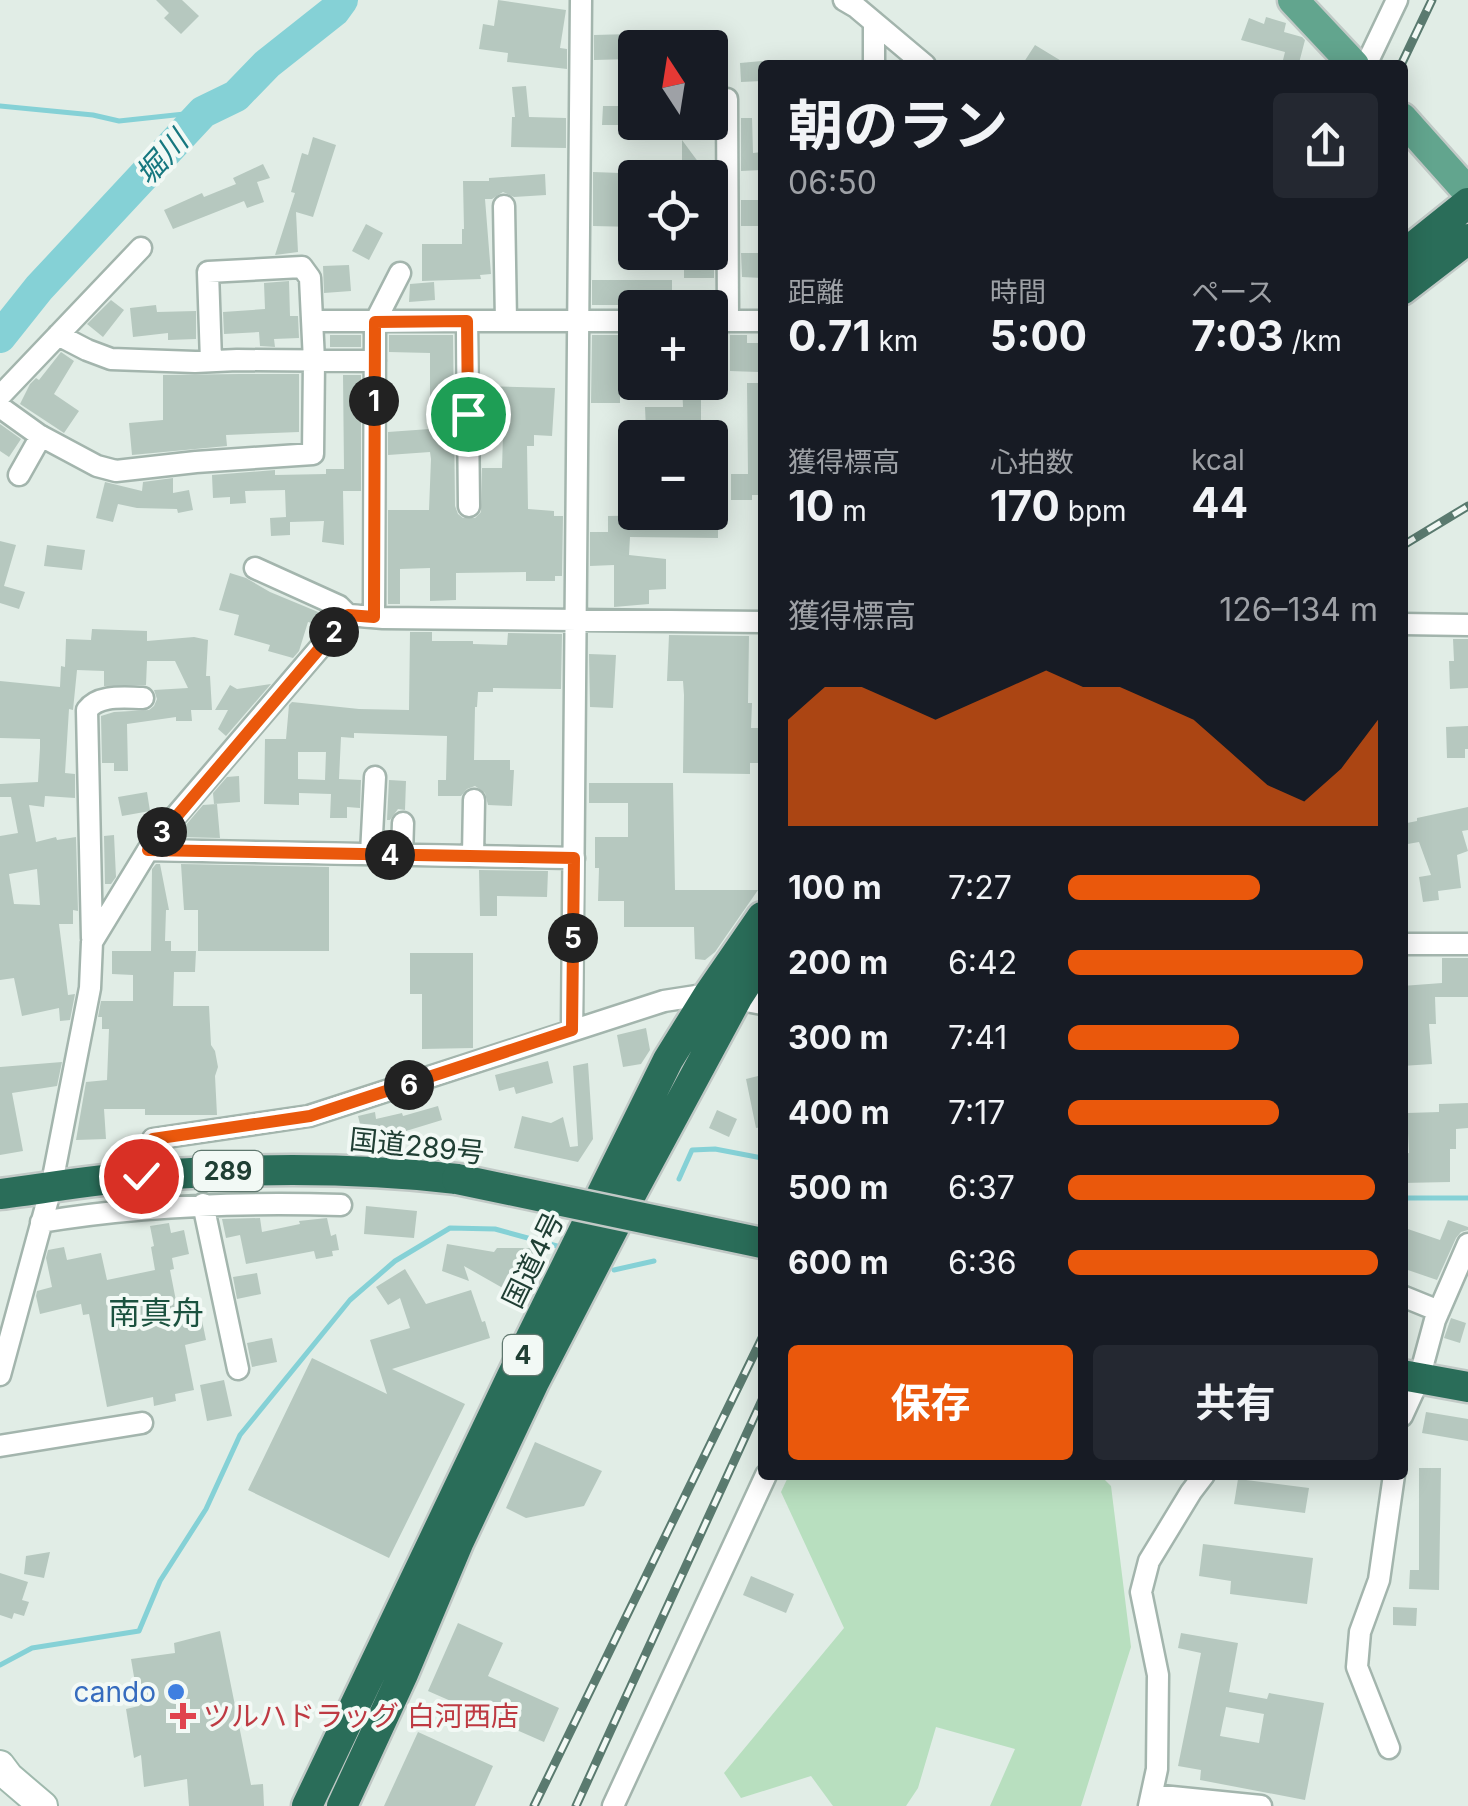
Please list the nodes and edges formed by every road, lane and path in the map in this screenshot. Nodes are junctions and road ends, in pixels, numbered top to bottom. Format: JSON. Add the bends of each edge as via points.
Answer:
{"nodes":[{"id":1,"x":581,"y":0,"type":"edge"},
{"id":2,"x":844,"y":0,"type":"edge"},
{"id":3,"x":1293,"y":0,"type":"edge"},
{"id":4,"x":1397,"y":0,"type":"edge"},
{"id":5,"x":874,"y":22,"type":"junction"},
{"id":6,"x":901,"y":55,"type":"edge"},
{"id":7,"x":874,"y":60,"type":"edge"},
{"id":8,"x":1349,"y":60,"type":"edge"},
{"id":9,"x":1368,"y":60,"type":"edge"},
{"id":10,"x":1408,"y":125,"type":"edge"},
{"id":11,"x":726,"y":140,"type":"edge"},
{"id":12,"x":1468,"y":192,"type":"edge"},
{"id":13,"x":1468,"y":203,"type":"edge"},
{"id":14,"x":504,"y":206,"type":"dead end"},
{"id":15,"x":1468,"y":238,"type":"edge"},
{"id":16,"x":141,"y":248,"type":"dead end"},
{"id":17,"x":1408,"y":251,"type":"edge"},
{"id":18,"x":400,"y":273,"type":"dead end"},
{"id":19,"x":1408,"y":285,"type":"edge"},
{"id":20,"x":720,"y":290,"type":"edge"},
{"id":21,"x":467,"y":321,"type":"junction"},
{"id":22,"x":506,"y":321,"type":"junction"},
{"id":23,"x":578,"y":321,"type":"junction"},
{"id":24,"x":618,"y":321,"type":"edge"},
{"id":25,"x":728,"y":321,"type":"edge"},
{"id":26,"x":758,"y":321,"type":"edge"},
{"id":27,"x":312,"y":322,"type":"junction"},
{"id":28,"x":375,"y":322,"type":"junction"},
{"id":29,"x":58,"y":335,"type":"junction"},
{"id":30,"x":211,"y":361,"type":"junction"},
{"id":31,"x":314,"y":361,"type":"junction"},
{"id":32,"x":374,"y":361,"type":"junction"},
{"id":33,"x":0,"y":396,"type":"edge"},
{"id":34,"x":0,"y":407,"type":"edge"},
{"id":35,"x":42,"y":436,"type":"junction"},
{"id":36,"x":19,"y":476,"type":"dead end"},
{"id":37,"x":468,"y":506,"type":"dead end"},
{"id":38,"x":255,"y":568,"type":"dead end"},
{"id":39,"x":348,"y":615,"type":"junction"},
{"id":40,"x":374,"y":617,"type":"junction"},
{"id":41,"x":576,"y":620,"type":"junction"},
{"id":42,"x":758,"y":622,"type":"edge"},
{"id":43,"x":1408,"y":624,"type":"edge"},
{"id":44,"x":1468,"y":626,"type":"edge"},
{"id":45,"x":143,"y":698,"type":"dead end"},
{"id":46,"x":375,"y":778,"type":"dead end"},
{"id":47,"x":474,"y":800,"type":"dead end"},
{"id":48,"x":403,"y":823,"type":"dead end"},
{"id":49,"x":148,"y":850,"type":"junction"},
{"id":50,"x":371,"y":854,"type":"junction"},
{"id":51,"x":402,"y":855,"type":"junction"},
{"id":52,"x":473,"y":856,"type":"junction"},
{"id":53,"x":574,"y":858,"type":"junction"},
{"id":54,"x":758,"y":929,"type":"edge"},
{"id":55,"x":92,"y":942,"type":"junction"},
{"id":56,"x":1408,"y":944,"type":"edge"},
{"id":57,"x":1468,"y":944,"type":"edge"},
{"id":58,"x":758,"y":965,"type":"edge"},
{"id":59,"x":736,"y":999,"type":"edge"},
{"id":60,"x":572,"y":1030,"type":"junction"},
{"id":61,"x":141,"y":1176,"type":"junction"},
{"id":62,"x":50,"y":1188,"type":"junction"},
{"id":63,"x":0,"y":1194,"type":"edge"},
{"id":64,"x":203,"y":1204,"type":"junction"},
{"id":65,"x":340,"y":1205,"type":"dead end"},
{"id":66,"x":42,"y":1222,"type":"junction"},
{"id":67,"x":758,"y":1242,"type":"edge"},
{"id":68,"x":1468,"y":1244,"type":"edge"},
{"id":69,"x":1408,"y":1298,"type":"edge"},
{"id":70,"x":1439,"y":1311,"type":"junction"},
{"id":71,"x":238,"y":1369,"type":"dead end"},
{"id":72,"x":0,"y":1375,"type":"edge"},
{"id":73,"x":1411,"y":1377,"type":"edge"},
{"id":74,"x":1468,"y":1386,"type":"edge"},
{"id":75,"x":142,"y":1423,"type":"dead end"},
{"id":76,"x":0,"y":1446,"type":"edge"},
{"id":77,"x":764,"y":1480,"type":"edge"},
{"id":78,"x":1200,"y":1480,"type":"edge"},
{"id":79,"x":1393,"y":1480,"type":"edge"},
{"id":80,"x":1389,"y":1748,"type":"dead end"},
{"id":81,"x":0,"y":1765,"type":"edge"},
{"id":82,"x":1150,"y":1800,"type":"edge"},
{"id":83,"x":42,"y":1806,"type":"edge"},
{"id":84,"x":307,"y":1806,"type":"edge"},
{"id":85,"x":342,"y":1806,"type":"edge"},
{"id":86,"x":613,"y":1806,"type":"edge"},
{"id":87,"x":1261,"y":1806,"type":"edge"}],
"edges":[{"from":1,"to":23,"type":"street"},
{"from":2,"to":5,"type":"street"},
{"from":3,"to":8,"type":"main road"},
{"from":4,"to":9,"type":"street"},
{"from":5,"to":6,"type":"street"},
{"from":5,"to":7,"type":"street"},
{"from":10,"to":12,"type":"main road"},
{"from":11,"to":20,"type":"street"},
{"from":13,"to":17,"type":"highway"},
{"from":14,"to":22,"type":"street"},
{"from":15,"to":19,"type":"highway"},
{"from":16,"to":29,"type":"street"},
{"from":18,"to":28,"type":"street"},
{"from":21,"to":22,"type":"street"},
{"from":21,"to":28,"type":"street"},
{"from":21,"to":37,"type":"street"},
{"from":22,"to":23,"type":"street"},
{"from":23,"to":24,"type":"street"},
{"from":23,"to":41,"type":"street"},
{"from":25,"to":26,"type":"street"},
{"from":27,"to":28,"type":"street"},
{"from":27,"to":30,"type":"street","via":[[310,278],[302,267],[208,272]]},
{"from":27,"to":31,"type":"street"},
{"from":28,"to":32,"type":"street"},
{"from":29,"to":30,"type":"street","via":[[110,358]]},
{"from":29,"to":33,"type":"street"},
{"from":30,"to":31,"type":"street"},
{"from":31,"to":32,"type":"street"},
{"from":31,"to":35,"type":"street","via":[[313,454],[116,471]]},
{"from":32,"to":40,"type":"street"},
{"from":34,"to":35,"type":"street"},
{"from":35,"to":36,"type":"street"},
{"from":38,"to":39,"type":"street"},
{"from":39,"to":40,"type":"street"},
{"from":39,"to":49,"type":"street"},
{"from":40,"to":41,"type":"street"},
{"from":41,"to":42,"type":"street"},
{"from":41,"to":53,"type":"street"},
{"from":43,"to":44,"type":"street"},
{"from":45,"to":55,"type":"street","via":[[101,700],[87,710]]},
{"from":46,"to":50,"type":"street"},
{"from":47,"to":52,"type":"street"},
{"from":48,"to":51,"type":"street"},
{"from":49,"to":50,"type":"street"},
{"from":49,"to":55,"type":"street"},
{"from":50,"to":51,"type":"street"},
{"from":51,"to":52,"type":"street"},
{"from":52,"to":53,"type":"street"},
{"from":53,"to":60,"type":"street"},
{"from":54,"to":59,"type":"highway","name":"国道4号","number":"4"},
{"from":55,"to":62,"type":"street","via":[[90,988]]},
{"from":56,"to":57,"type":"street"},
{"from":58,"to":59,"type":"highway","name":"国道4号","number":"4"},
{"from":59,"to":60,"type":"street","via":[[664,1001]]},
{"from":59,"to":84,"type":"highway","name":"国道4号","number":"4","via":[[668,1060]]},
{"from":59,"to":85,"type":"highway","name":"国道4号","number":"4","via":[[534,1382]]},
{"from":60,"to":61,"type":"street","via":[[310,1116],[153,1139]]},
{"from":61,"to":62,"type":"highway","name":"国道289号","number":"289"},
{"from":61,"to":67,"type":"highway","name":"国道289号","number":"289","bridge":true,"via":[[401,1172]]},
{"from":62,"to":63,"type":"highway","name":"国道289号","number":"289"},
{"from":62,"to":66,"type":"street"},
{"from":64,"to":65,"type":"street"},
{"from":64,"to":66,"type":"street"},
{"from":64,"to":71,"type":"street"},
{"from":66,"to":72,"type":"street"},
{"from":68,"to":70,"type":"street"},
{"from":69,"to":70,"type":"street"},
{"from":70,"to":73,"type":"street"},
{"from":73,"to":74,"type":"highway"},
{"from":75,"to":76,"type":"street"},
{"from":77,"to":86,"type":"street"},
{"from":78,"to":82,"type":"street","via":[[1149,1560],[1141,1592],[1158,1675]]},
{"from":79,"to":80,"type":"street","via":[[1379,1580],[1360,1632],[1357,1666]]},
{"from":81,"to":83,"type":"street"},
{"from":82,"to":87,"type":"street"}]}
